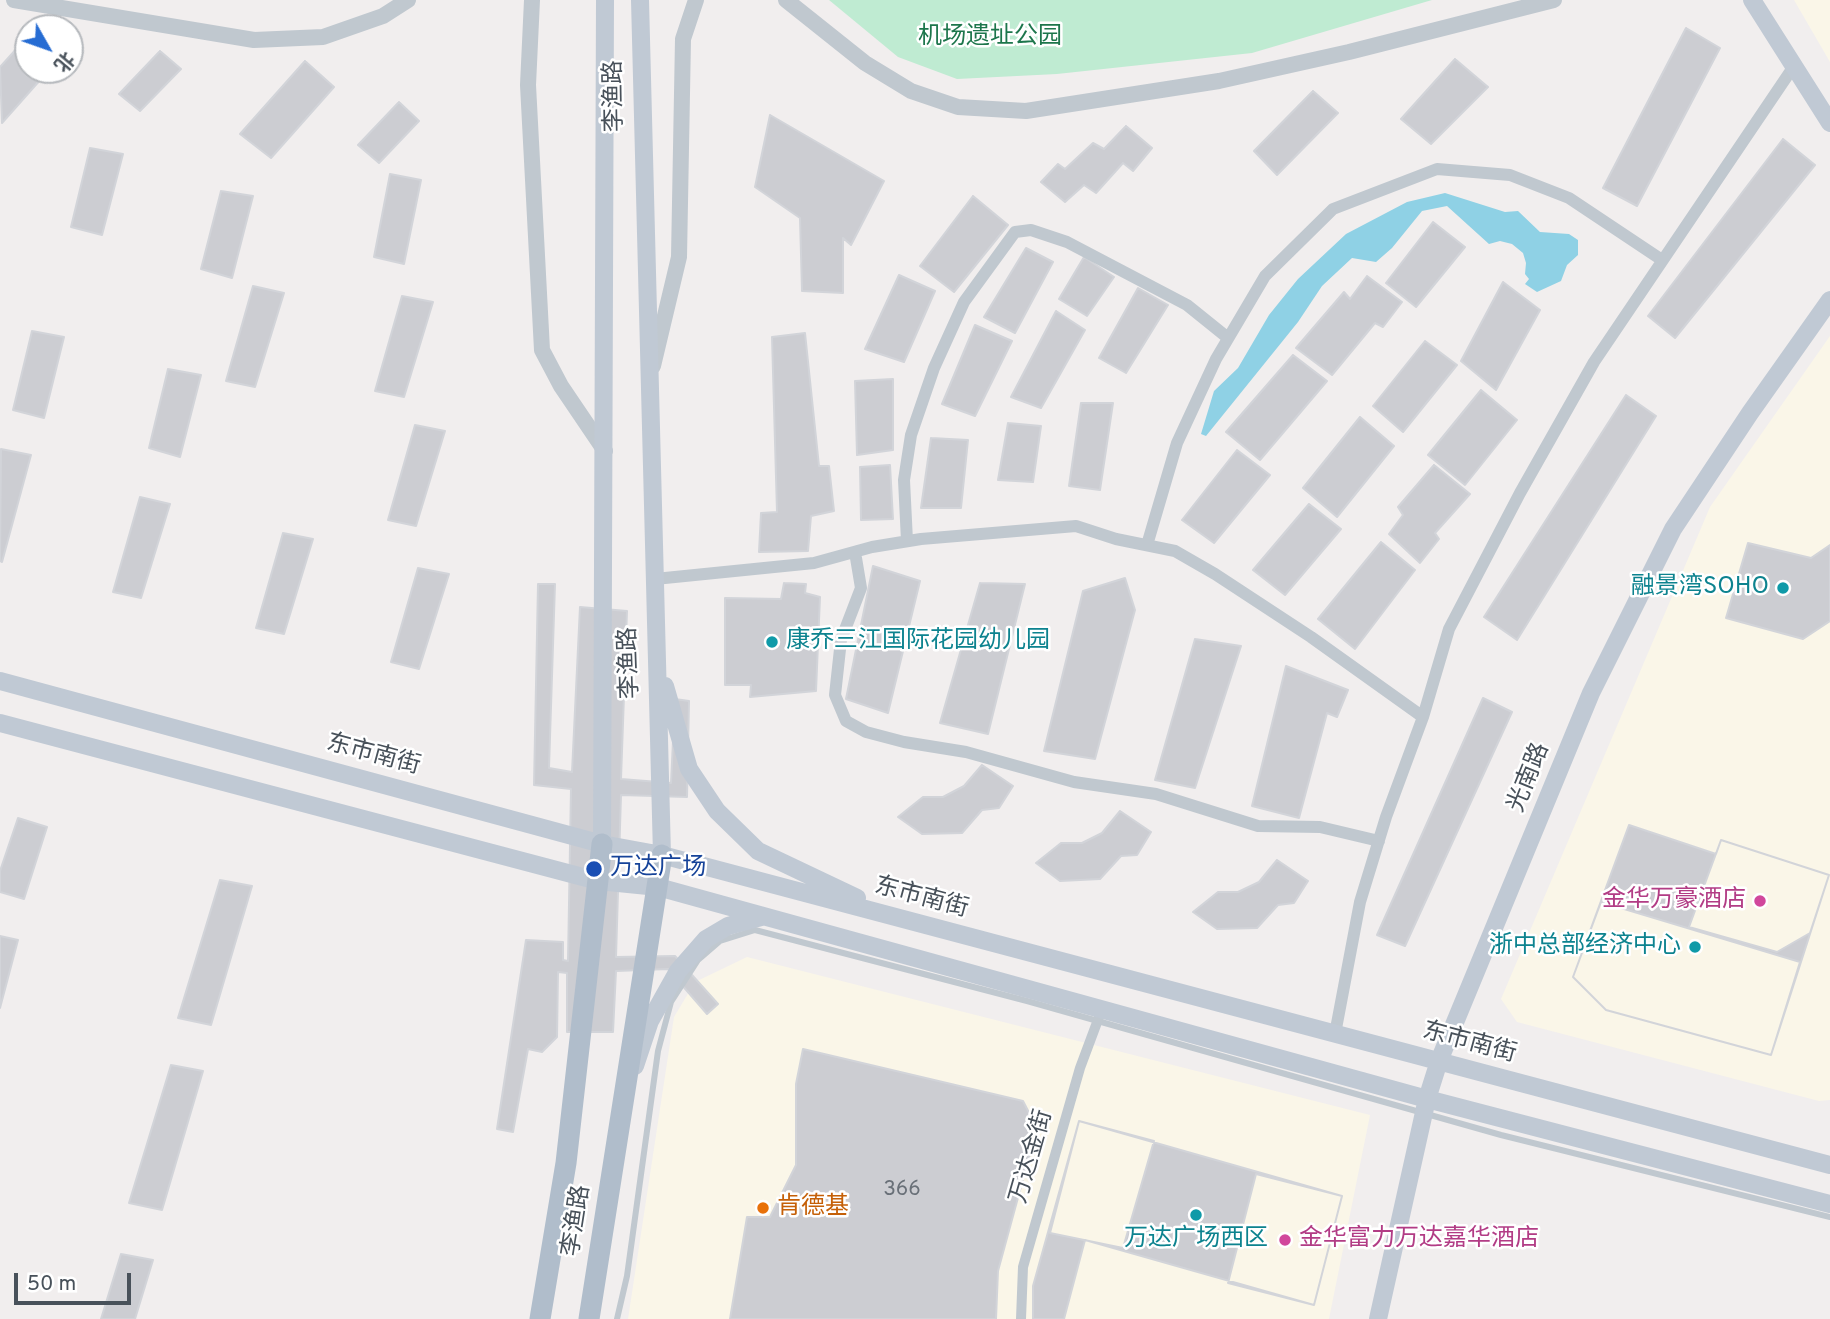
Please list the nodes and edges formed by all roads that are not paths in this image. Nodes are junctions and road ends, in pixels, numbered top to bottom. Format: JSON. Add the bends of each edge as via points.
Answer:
{"nodes":[{"id":1,"x":14,"y":0,"type":"edge"},
{"id":2,"x":408,"y":0,"type":"edge"},
{"id":3,"x":532,"y":0,"type":"edge"},
{"id":4,"x":605,"y":0,"type":"edge"},
{"id":5,"x":640,"y":0,"type":"edge"},
{"id":6,"x":696,"y":0,"type":"edge"},
{"id":7,"x":786,"y":0,"type":"edge"},
{"id":8,"x":1554,"y":0,"type":"edge"},
{"id":9,"x":1752,"y":0,"type":"edge"},
{"id":10,"x":1794,"y":66,"type":"junction"},
{"id":11,"x":1830,"y":123,"type":"edge"},
{"id":12,"x":1662,"y":260,"type":"junction"},
{"id":13,"x":1830,"y":300,"type":"edge"},
{"id":14,"x":1228,"y":338,"type":"junction"},
{"id":15,"x":649,"y":382,"type":"junction"},
{"id":16,"x":605,"y":452,"type":"junction"},
{"id":17,"x":907,"y":541,"type":"junction"},
{"id":18,"x":1147,"y":545,"type":"junction"},
{"id":19,"x":855,"y":552,"type":"junction"},
{"id":20,"x":655,"y":579,"type":"junction"},
{"id":21,"x":657,"y":652,"type":"junction"},
{"id":22,"x":0,"y":681,"type":"edge"},
{"id":23,"x":1423,"y":717,"type":"junction"},
{"id":24,"x":0,"y":723,"type":"edge"},
{"id":25,"x":1379,"y":841,"type":"junction"},
{"id":26,"x":602,"y":844,"type":"junction"},
{"id":27,"x":662,"y":855,"type":"junction"},
{"id":28,"x":598,"y":881,"type":"junction"},
{"id":29,"x":658,"y":887,"type":"junction"},
{"id":30,"x":764,"y":917,"type":"junction"},
{"id":31,"x":912,"y":922,"type":"junction"},
{"id":32,"x":1099,"y":1015,"type":"junction"},
{"id":33,"x":1335,"y":1034,"type":"junction"},
{"id":34,"x":1439,"y":1061,"type":"junction"},
{"id":35,"x":624,"y":1099,"type":"junction"},
{"id":36,"x":1426,"y":1106,"type":"junction"},
{"id":37,"x":1830,"y":1165,"type":"edge"},
{"id":38,"x":1830,"y":1204,"type":"edge"},
{"id":39,"x":1830,"y":1217,"type":"edge"},
{"id":40,"x":540,"y":1319,"type":"edge"},
{"id":41,"x":589,"y":1319,"type":"edge"},
{"id":42,"x":617,"y":1319,"type":"edge"},
{"id":43,"x":1021,"y":1319,"type":"edge"},
{"id":44,"x":1378,"y":1319,"type":"edge"}],
"edges":[{"from":1,"to":2,"type":"street","via":[[254,40],[323,37],[383,16]]},
{"from":3,"to":16,"type":"street","via":[[528,85],[542,350]]},
{"from":4,"to":16,"type":"main road","name":"李渔路"},
{"from":5,"to":15,"type":"main road","name":"李渔路"},
{"from":6,"to":15,"type":"street","via":[[683,39],[680,257]]},
{"from":7,"to":8,"type":"street","via":[[865,63],[911,91],[958,107],[1026,111],[1219,81]]},
{"from":9,"to":10,"type":"main road"},
{"from":10,"to":11,"type":"main road"},
{"from":10,"to":12,"type":"street"},
{"from":12,"to":14,"type":"street","via":[[1569,198],[1510,176],[1437,169],[1333,208],[1265,276]]},
{"from":12,"to":23,"type":"street","via":[[1594,362],[1520,493],[1449,629]]},
{"from":13,"to":34,"type":"main road","name":"光南路","via":[[1673,529],[1591,692]]},
{"from":14,"to":17,"type":"street","via":[[1187,305],[1067,242],[1031,230],[1016,232],[964,302],[934,368],[911,435],[904,480]]},
{"from":14,"to":18,"type":"street","via":[[1177,443]]},
{"from":15,"to":20,"type":"main road","name":"李渔路"},
{"from":16,"to":26,"type":"main road","name":"李渔路"},
{"from":17,"to":18,"type":"street","via":[[1076,526]]},
{"from":17,"to":19,"type":"street"},
{"from":18,"to":23,"type":"street","via":[[1175,551],[1215,574]]},
{"from":19,"to":20,"type":"street","via":[[814,564]]},
{"from":19,"to":25,"type":"street","via":[[861,588],[841,640],[835,695],[846,720],[866,732],[966,751],[1074,782],[1156,794],[1258,826],[1320,827]]},
{"from":20,"to":21,"type":"main road","name":"李渔路"},
{"from":21,"to":27,"type":"main road","name":"李渔路"},
{"from":21,"to":31,"type":"main road","via":[[689,769],[717,811],[758,850]]},
{"from":22,"to":26,"type":"main road","name":"东市南街"},
{"from":23,"to":25,"type":"street"},
{"from":24,"to":28,"type":"main road"},
{"from":25,"to":33,"type":"street","via":[[1360,902]]},
{"from":26,"to":27,"type":"main road","name":"东市南街"},
{"from":26,"to":28,"type":"main road","name":"李渔路"},
{"from":27,"to":29,"type":"main road","name":"李渔路"},
{"from":27,"to":31,"type":"main road","name":"东市南街"},
{"from":28,"to":29,"type":"main road"},
{"from":28,"to":40,"type":"main road","name":"李渔路","via":[[566,1163]]},
{"from":29,"to":30,"type":"main road"},
{"from":29,"to":35,"type":"main road","name":"李渔路"},
{"from":30,"to":32,"type":"main road"},
{"from":30,"to":35,"type":"main road","via":[[728,926],[706,939],[678,971],[650,1021]]},
{"from":31,"to":33,"type":"main road","name":"东市南街"},
{"from":32,"to":36,"type":"main road"},
{"from":32,"to":42,"type":"lane","via":[[755,930],[720,941],[698,960],[671,1002],[664,1026]]},
{"from":32,"to":43,"type":"street","name":"万达金街","via":[[1023,1267]]},
{"from":33,"to":34,"type":"main road","name":"东市南街"},
{"from":34,"to":36,"type":"main road","name":"光南路"},
{"from":34,"to":37,"type":"main road","name":"东市南街"},
{"from":35,"to":41,"type":"main road","name":"李渔路"},
{"from":36,"to":38,"type":"main road"},
{"from":36,"to":39,"type":"lane"},
{"from":36,"to":44,"type":"main road","name":"光南路"}]}
